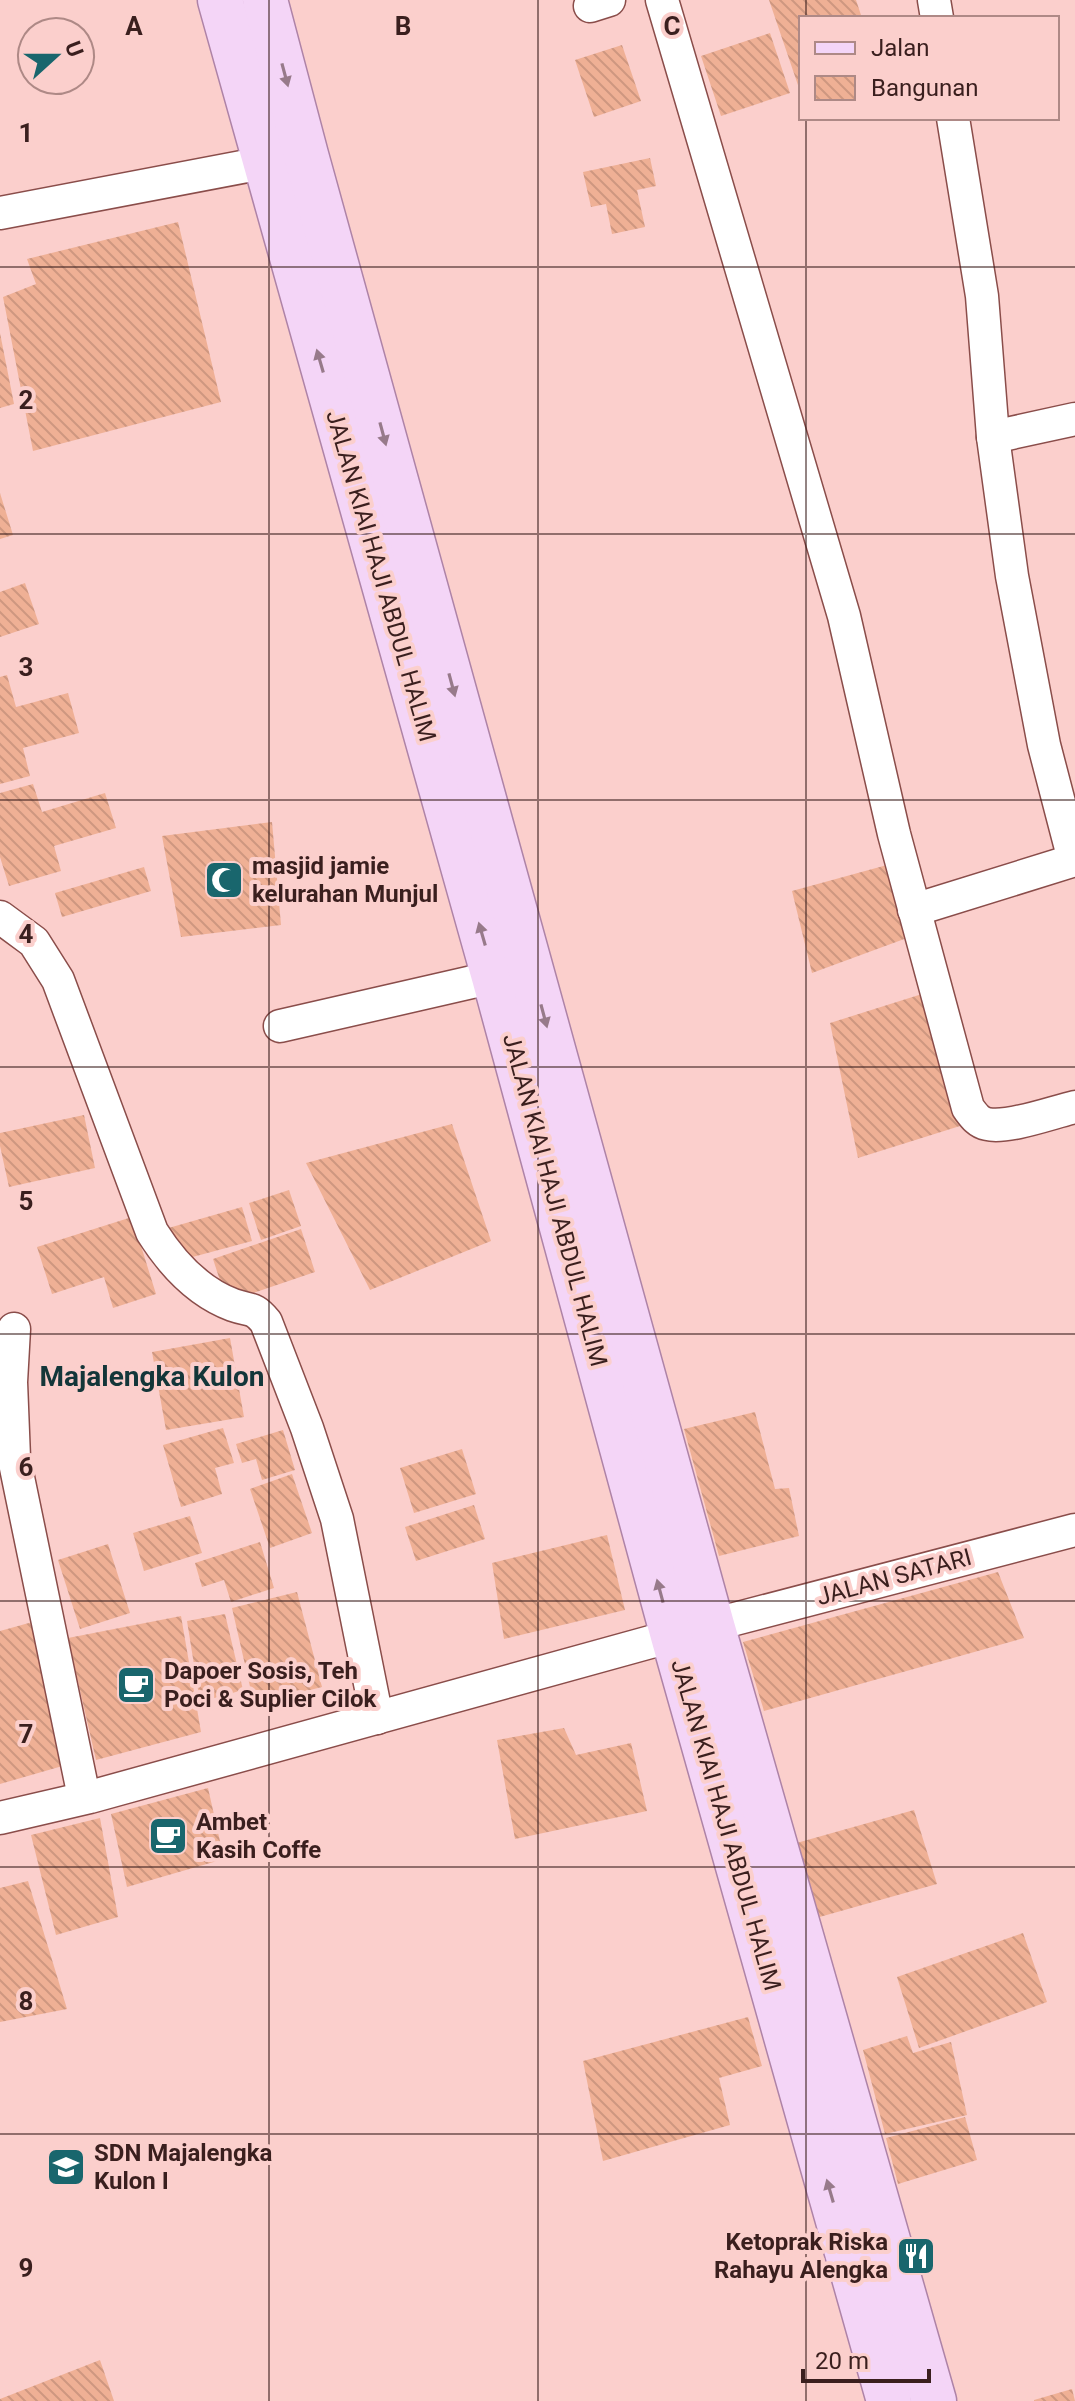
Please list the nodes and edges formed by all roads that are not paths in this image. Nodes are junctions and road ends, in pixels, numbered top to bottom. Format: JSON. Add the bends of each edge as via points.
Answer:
{"nodes":[{"id":1,"x":220,"y":0,"type":"edge"},
{"id":2,"x":265,"y":0,"type":"edge"},
{"id":3,"x":662,"y":0,"type":"edge"},
{"id":4,"x":953,"y":120,"type":"edge"},
{"id":5,"x":263,"y":163,"type":"junction"},
{"id":6,"x":0,"y":213,"type":"edge"},
{"id":7,"x":1075,"y":419,"type":"edge"},
{"id":8,"x":993,"y":437,"type":"junction"},
{"id":9,"x":1075,"y":860,"type":"edge"},
{"id":10,"x":914,"y":910,"type":"junction"},
{"id":11,"x":0,"y":917,"type":"edge"},
{"id":12,"x":494,"y":977,"type":"junction"},
{"id":13,"x":280,"y":1026,"type":"dead end"},
{"id":14,"x":1075,"y":1107,"type":"edge"},
{"id":15,"x":14,"y":1329,"type":"dead end"},
{"id":16,"x":7,"y":1458,"type":"edge"},
{"id":17,"x":1075,"y":1530,"type":"edge"},
{"id":18,"x":692,"y":1630,"type":"junction"},
{"id":19,"x":377,"y":1718,"type":"junction"},
{"id":20,"x":98,"y":1794,"type":"junction"},
{"id":21,"x":0,"y":1818,"type":"edge"},
{"id":22,"x":889,"y":2401,"type":"edge"},
{"id":23,"x":934,"y":2401,"type":"edge"}],
"edges":[{"from":1,"to":5,"type":"main road","name":"JALAN KIAI HAJI ABDUL HALIM"},
{"from":2,"to":18,"type":"main road","name":"JALAN KIAI HAJI ABDUL HALIM","one_way":true},
{"from":3,"to":10,"type":"street","via":[[844,616]]},
{"from":4,"to":8,"type":"street","via":[[982,296]]},
{"from":5,"to":6,"type":"street"},
{"from":12,"to":5,"type":"main road","name":"JALAN KIAI HAJI ABDUL HALIM","one_way":true},
{"from":7,"to":8,"type":"street"},
{"from":8,"to":9,"type":"street","via":[[1041,729]]},
{"from":9,"to":10,"type":"street"},
{"from":10,"to":14,"type":"street","via":[[975,1118],[998,1125]]},
{"from":11,"to":19,"type":"street","via":[[34,942],[58,980],[152,1232],[167,1257],[207,1290],[232,1305],[257,1310],[266,1322],[337,1519]]},
{"from":12,"to":13,"type":"street"},
{"from":18,"to":12,"type":"main road","name":"JALAN KIAI HAJI ABDUL HALIM","one_way":true},
{"from":15,"to":16,"type":"street"},
{"from":16,"to":20,"type":"street"},
{"from":17,"to":18,"type":"street","name":"JALAN SATARI"},
{"from":18,"to":19,"type":"street","name":"JALAN SATARI"},
{"from":22,"to":18,"type":"main road","name":"JALAN KIAI HAJI ABDUL HALIM","one_way":true},
{"from":18,"to":23,"type":"main road","name":"JALAN KIAI HAJI ABDUL HALIM"},
{"from":19,"to":20,"type":"street","name":"JALAN SATARI"},
{"from":20,"to":21,"type":"street","name":"JALAN SATARI"}]}
